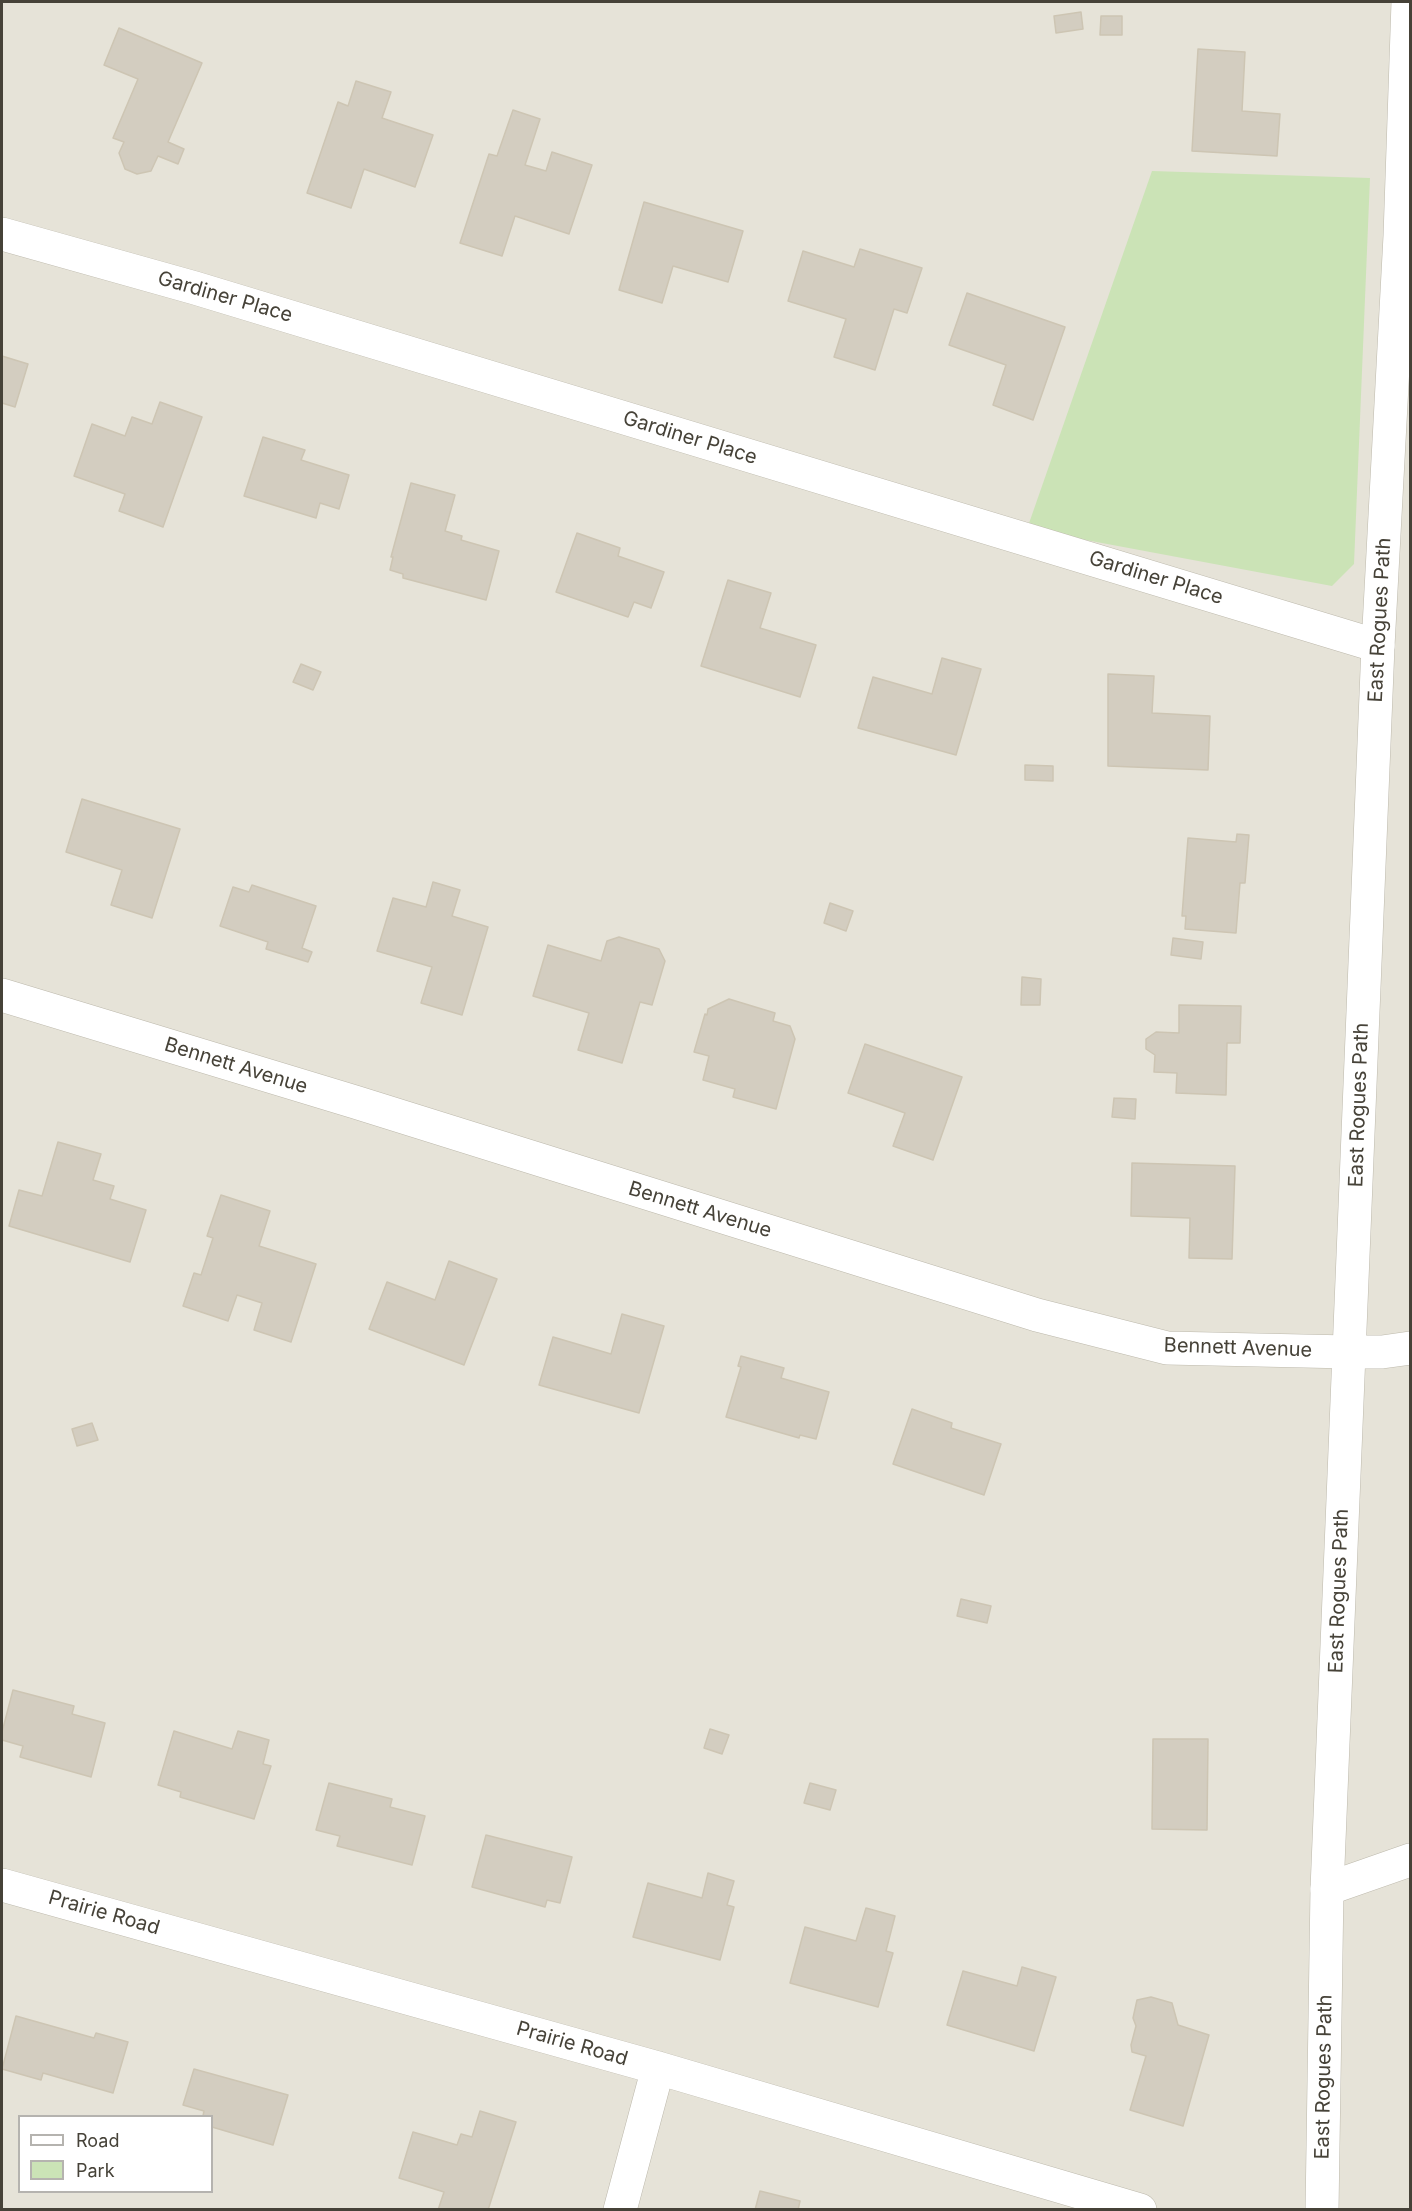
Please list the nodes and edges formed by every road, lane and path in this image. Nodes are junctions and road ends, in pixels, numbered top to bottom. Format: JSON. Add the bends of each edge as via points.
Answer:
{"nodes":[{"id":1,"x":1408,"y":2,"type":"edge"},
{"id":2,"x":2,"y":234,"type":"edge"},
{"id":3,"x":1378,"y":646,"type":"junction"},
{"id":4,"x":2,"y":995,"type":"edge"},
{"id":5,"x":1410,"y":1348,"type":"edge"},
{"id":6,"x":1349,"y":1352,"type":"junction"},
{"id":7,"x":1410,"y":1860,"type":"edge"},
{"id":8,"x":2,"y":1884,"type":"edge"},
{"id":9,"x":1327,"y":1889,"type":"junction"},
{"id":10,"x":658,"y":2068,"type":"junction"},
{"id":11,"x":620,"y":2210,"type":"edge"},
{"id":12,"x":1140,"y":2210,"type":"edge"},
{"id":13,"x":1322,"y":2210,"type":"edge"}],
"edges":[{"from":1,"to":3,"type":"street","name":"East Rogues Path"},
{"from":2,"to":3,"type":"street","name":"Gardiner Place","via":[[195,288]]},
{"from":3,"to":6,"type":"street","name":"East Rogues Path"},
{"from":4,"to":6,"type":"street","name":"Bennett Avenue","via":[[1037,1315],[1167,1348]]},
{"from":5,"to":6,"type":"street","name":"Bennett Avenue"},
{"from":6,"to":9,"type":"street","name":"East Rogues Path"},
{"from":7,"to":9,"type":"street"},
{"from":8,"to":10,"type":"street","name":"Prairie Road"},
{"from":9,"to":13,"type":"street","name":"East Rogues Path"},
{"from":10,"to":11,"type":"street"},
{"from":10,"to":12,"type":"street","name":"Prairie Road"}]}
